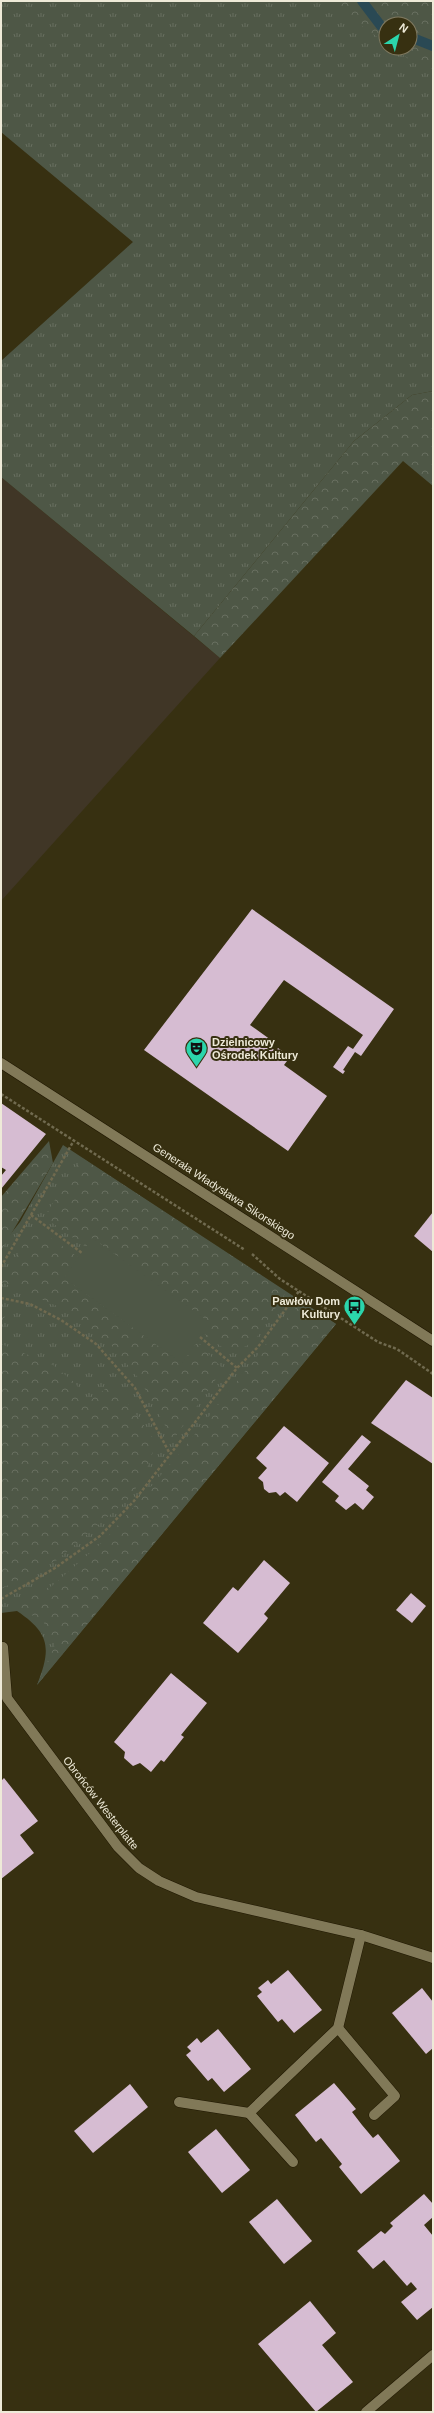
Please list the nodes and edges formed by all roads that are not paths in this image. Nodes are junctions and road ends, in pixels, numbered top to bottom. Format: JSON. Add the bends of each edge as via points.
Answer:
{"nodes":[{"id":1,"x":1,"y":1063,"type":"edge"},
{"id":2,"x":433,"y":1341,"type":"edge"},
{"id":3,"x":3,"y":1647,"type":"dead end"},
{"id":4,"x":361,"y":1935,"type":"junction"},
{"id":5,"x":433,"y":1958,"type":"edge"},
{"id":6,"x":338,"y":2028,"type":"junction"},
{"id":7,"x":179,"y":2102,"type":"dead end"},
{"id":8,"x":249,"y":2113,"type":"junction"},
{"id":9,"x":374,"y":2115,"type":"dead end"},
{"id":10,"x":293,"y":2162,"type":"dead end"},
{"id":11,"x":433,"y":2355,"type":"edge"},
{"id":12,"x":366,"y":2412,"type":"edge"}],
"edges":[{"from":1,"to":2,"type":"street","name":"Generała Władysława Sikorskiego"},
{"from":3,"to":4,"type":"street","name":"Obrońców Westerplatte","via":[[8,1698],[118,1847],[139,1868],[159,1881],[196,1896]]},
{"from":4,"to":5,"type":"street","name":"Obrońców Westerplatte"},
{"from":4,"to":6,"type":"street"},
{"from":6,"to":8,"type":"street"},
{"from":6,"to":9,"type":"street","via":[[395,2096]]},
{"from":7,"to":8,"type":"street"},
{"from":8,"to":10,"type":"street"},
{"from":11,"to":12,"type":"street"}]}
